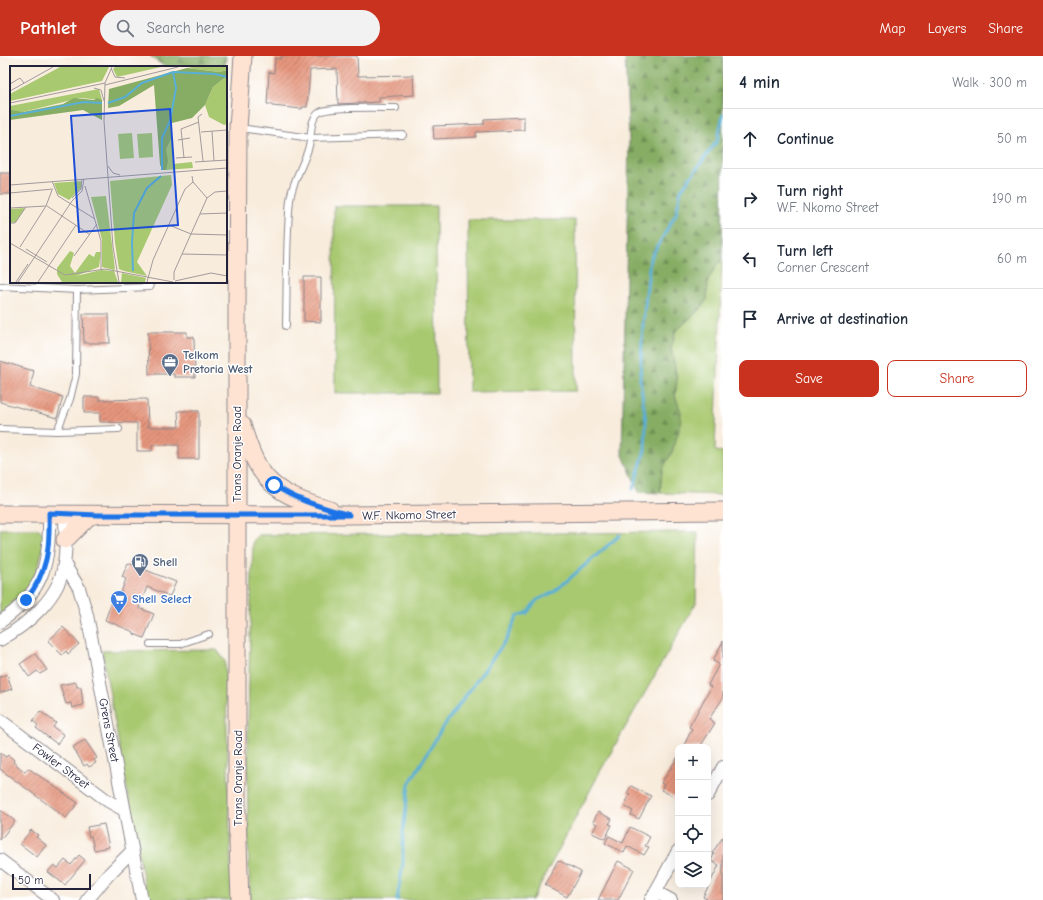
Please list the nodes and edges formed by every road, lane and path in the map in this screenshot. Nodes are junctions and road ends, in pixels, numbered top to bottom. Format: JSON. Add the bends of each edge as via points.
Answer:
{"nodes":[{"id":1,"x":243,"y":56,"type":"edge"},
{"id":2,"x":396,"y":108,"type":"dead end"},
{"id":3,"x":238,"y":128,"type":"junction"},
{"id":4,"x":403,"y":135,"type":"dead end"},
{"id":5,"x":311,"y":138,"type":"junction"},
{"id":6,"x":0,"y":286,"type":"edge"},
{"id":7,"x":150,"y":287,"type":"dead end"},
{"id":8,"x":77,"y":290,"type":"junction"},
{"id":9,"x":286,"y":326,"type":"dead end"},
{"id":10,"x":237,"y":407,"type":"junction"},
{"id":11,"x":0,"y":429,"type":"edge"},
{"id":12,"x":119,"y":429,"type":"dead end"},
{"id":13,"x":57,"y":431,"type":"junction"},
{"id":14,"x":723,"y":511,"type":"edge"},
{"id":15,"x":0,"y":514,"type":"edge"},
{"id":16,"x":57,"y":514,"type":"junction"},
{"id":17,"x":98,"y":515,"type":"junction"},
{"id":18,"x":349,"y":515,"type":"junction"},
{"id":19,"x":237,"y":516,"type":"junction"},
{"id":20,"x":65,"y":540,"type":"junction"},
{"id":21,"x":64,"y":564,"type":"junction"},
{"id":22,"x":0,"y":622,"type":"edge"},
{"id":23,"x":209,"y":634,"type":"dead end"},
{"id":24,"x":0,"y":640,"type":"edge"},
{"id":25,"x":150,"y":644,"type":"dead end"},
{"id":26,"x":0,"y":720,"type":"edge"},
{"id":27,"x":723,"y":767,"type":"edge"},
{"id":28,"x":711,"y":789,"type":"edge"},
{"id":29,"x":124,"y":810,"type":"junction"},
{"id":30,"x":132,"y":851,"type":"junction"},
{"id":31,"x":677,"y":852,"type":"edge"},
{"id":32,"x":0,"y":860,"type":"edge"},
{"id":33,"x":654,"y":896,"type":"edge"},
{"id":34,"x":53,"y":900,"type":"edge"},
{"id":35,"x":87,"y":900,"type":"edge"},
{"id":36,"x":142,"y":900,"type":"edge"},
{"id":37,"x":240,"y":900,"type":"edge"},
{"id":38,"x":671,"y":900,"type":"edge"}],
"edges":[{"from":1,"to":3,"type":"main road","name":"Trans Oranje Road"},
{"from":2,"to":5,"type":"lane","via":[[325,110],[315,116]]},
{"from":3,"to":5,"type":"lane"},
{"from":3,"to":10,"type":"main road","name":"Trans Oranje Road"},
{"from":4,"to":5,"type":"lane"},
{"from":5,"to":9,"type":"lane","via":[[290,200]]},
{"from":6,"to":8,"type":"lane"},
{"from":7,"to":8,"type":"lane"},
{"from":8,"to":13,"type":"lane","via":[[76,374],[70,399]]},
{"from":10,"to":18,"type":"main road","via":[[255,462],[264,476],[288,495],[309,504]]},
{"from":10,"to":19,"type":"main road","name":"Trans Oranje Road"},
{"from":11,"to":13,"type":"lane"},
{"from":12,"to":13,"type":"lane"},
{"from":14,"to":18,"type":"main road","name":"W.F. Nkomo Street"},
{"from":15,"to":16,"type":"main road","name":"W.F. Nkomo Street"},
{"from":16,"to":17,"type":"main road","name":"W.F. Nkomo Street"},
{"from":16,"to":20,"type":"street"},
{"from":16,"to":22,"type":"street","via":[[43,573],[36,587],[26,600]]},
{"from":17,"to":19,"type":"main road","name":"W.F. Nkomo Street"},
{"from":17,"to":20,"type":"main road","via":[[89,516]]},
{"from":18,"to":19,"type":"main road","name":"W.F. Nkomo Street"},
{"from":19,"to":37,"type":"main road","name":"Trans Oranje Road","via":[[237,814]]},
{"from":20,"to":21,"type":"street"},
{"from":21,"to":24,"type":"street","via":[[53,592],[44,606],[16,631]]},
{"from":21,"to":29,"type":"street","name":"Grens Street","via":[[79,588],[87,615]]},
{"from":23,"to":25,"type":"lane","via":[[180,644]]},
{"from":26,"to":29,"type":"street","name":"Fowler Street","via":[[108,801]]},
{"from":27,"to":28,"type":"street"},
{"from":29,"to":30,"type":"street","name":"Grens Street"},
{"from":30,"to":35,"type":"street"},
{"from":30,"to":36,"type":"street","name":"Grens Street"},
{"from":31,"to":33,"type":"street"},
{"from":32,"to":34,"type":"street"},
{"from":33,"to":38,"type":"street"}]}
